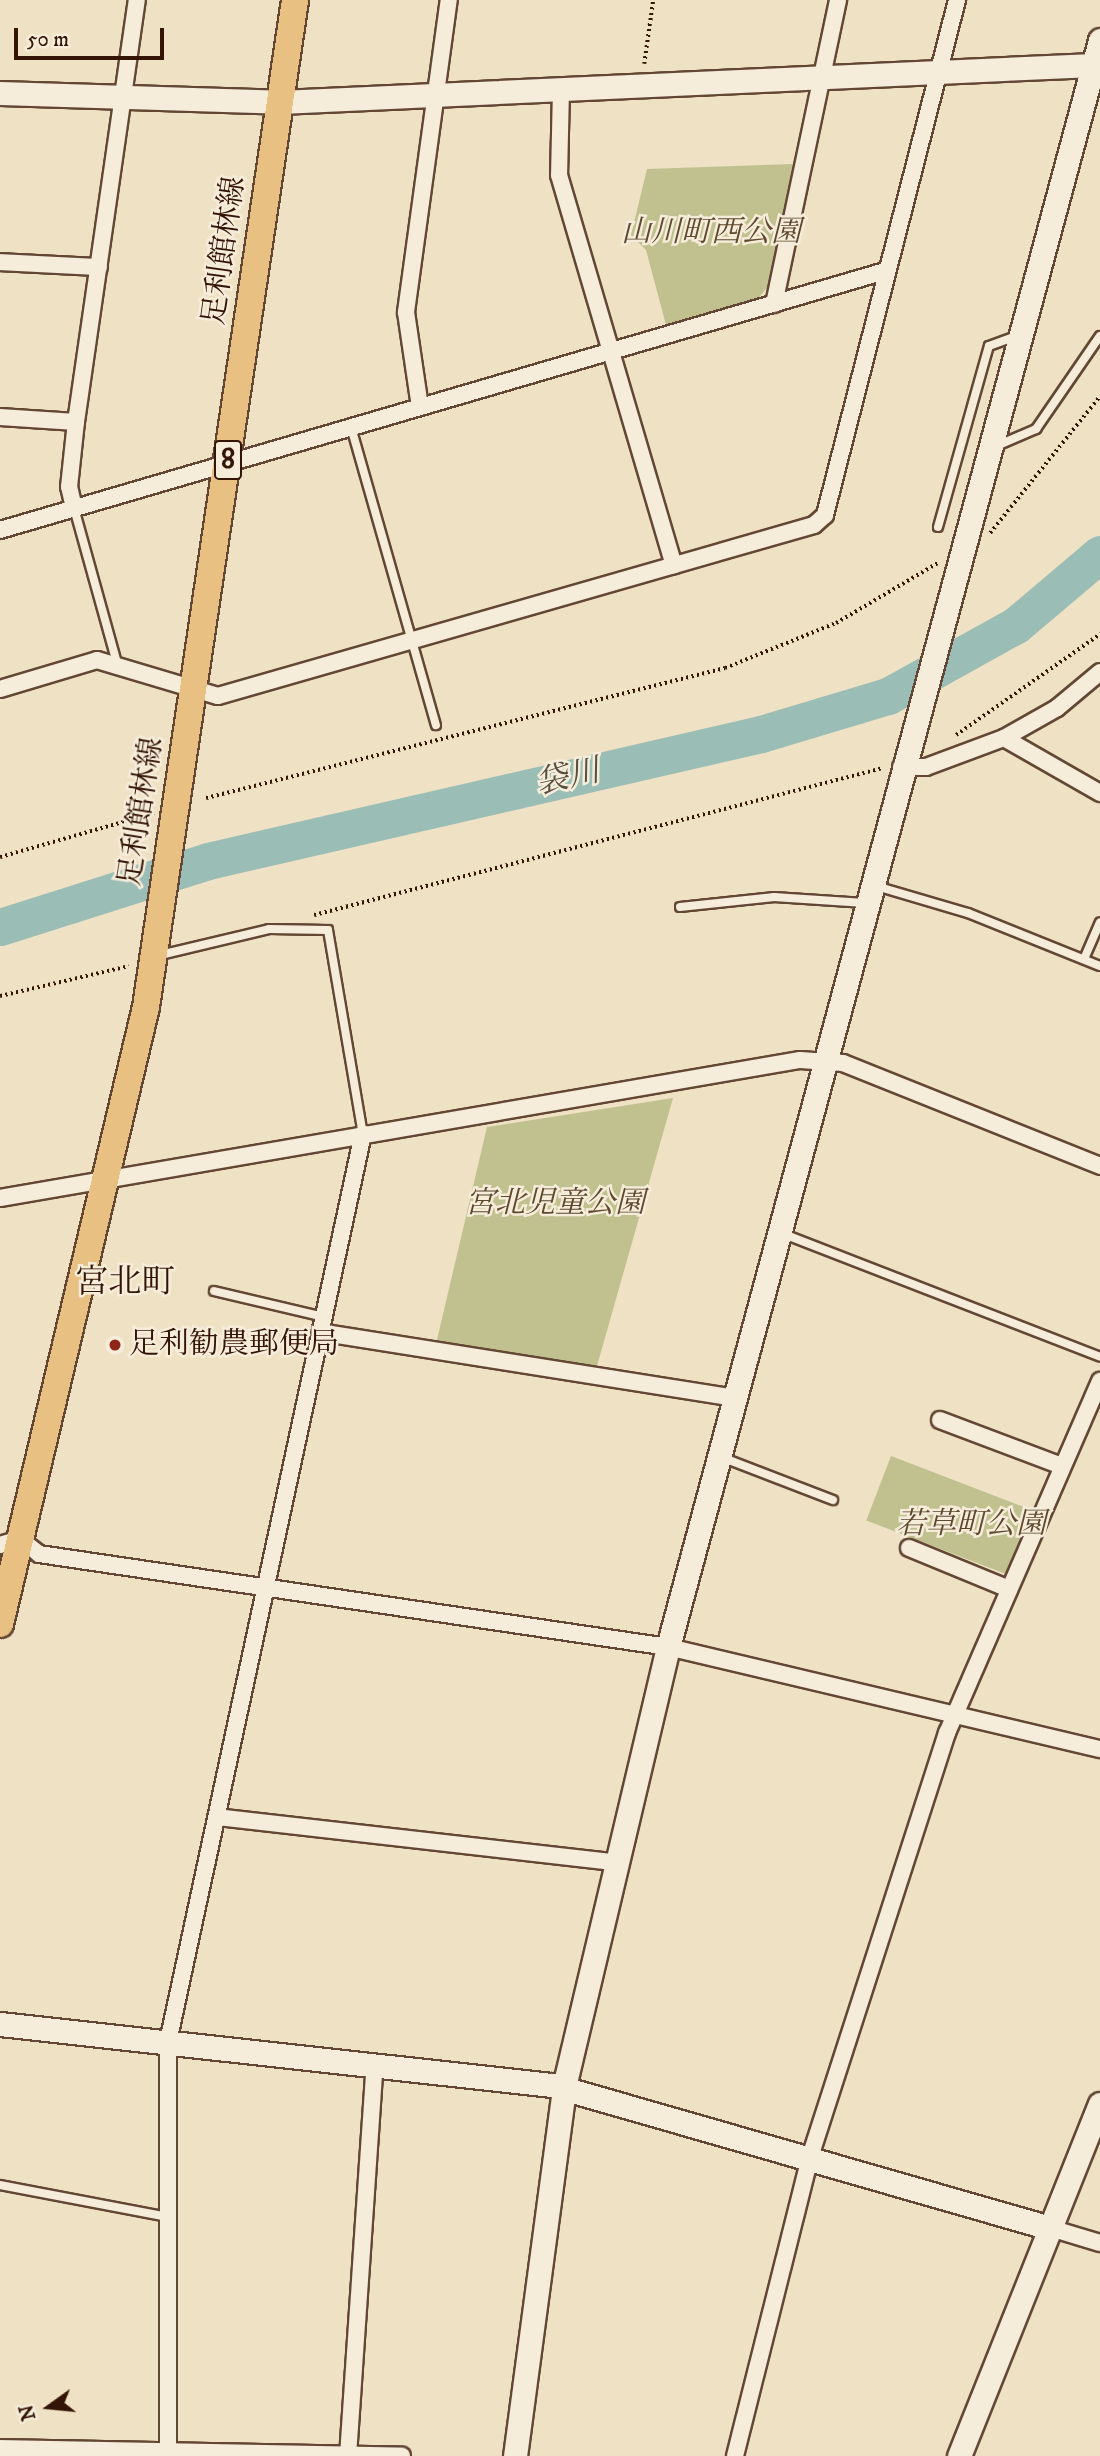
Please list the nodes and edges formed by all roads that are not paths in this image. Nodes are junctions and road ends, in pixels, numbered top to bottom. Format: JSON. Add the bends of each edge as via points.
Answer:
{"nodes":[{"id":1,"x":137,"y":0,"type":"edge"},
{"id":2,"x":295,"y":0,"type":"edge"},
{"id":3,"x":449,"y":0,"type":"edge"},
{"id":4,"x":838,"y":0,"type":"edge"},
{"id":5,"x":957,"y":0,"type":"edge"},
{"id":6,"x":1100,"y":40,"type":"edge"},
{"id":7,"x":1093,"y":65,"type":"junction"},
{"id":8,"x":937,"y":73,"type":"junction"},
{"id":9,"x":821,"y":78,"type":"junction"},
{"id":10,"x":561,"y":89,"type":"junction"},
{"id":11,"x":0,"y":93,"type":"edge"},
{"id":12,"x":434,"y":95,"type":"junction"},
{"id":13,"x":124,"y":98,"type":"junction"},
{"id":14,"x":280,"y":102,"type":"junction"},
{"id":15,"x":0,"y":262,"type":"edge"},
{"id":16,"x":99,"y":267,"type":"junction"},
{"id":17,"x":886,"y":271,"type":"junction"},
{"id":18,"x":774,"y":304,"type":"junction"},
{"id":19,"x":1016,"y":335,"type":"junction"},
{"id":20,"x":1100,"y":336,"type":"edge"},
{"id":21,"x":611,"y":351,"type":"junction"},
{"id":22,"x":420,"y":407,"type":"junction"},
{"id":23,"x":0,"y":417,"type":"edge"},
{"id":24,"x":76,"y":422,"type":"junction"},
{"id":25,"x":351,"y":427,"type":"junction"},
{"id":26,"x":987,"y":447,"type":"junction"},
{"id":27,"x":228,"y":463,"type":"junction"},
{"id":28,"x":74,"y":508,"type":"junction"},
{"id":29,"x":938,"y":527,"type":"dead end"},
{"id":30,"x":0,"y":530,"type":"edge"},
{"id":31,"x":674,"y":565,"type":"junction"},
{"id":32,"x":414,"y":640,"type":"junction"},
{"id":33,"x":118,"y":667,"type":"junction"},
{"id":34,"x":1100,"y":672,"type":"edge"},
{"id":35,"x":0,"y":690,"type":"edge"},
{"id":36,"x":194,"y":690,"type":"junction"},
{"id":37,"x":436,"y":725,"type":"dead end"},
{"id":38,"x":1004,"y":738,"type":"junction"},
{"id":39,"x":898,"y":760,"type":"junction"},
{"id":40,"x":1100,"y":793,"type":"edge"},
{"id":41,"x":870,"y":894,"type":"junction"},
{"id":42,"x":680,"y":907,"type":"dead end"},
{"id":43,"x":1100,"y":922,"type":"edge"},
{"id":44,"x":153,"y":959,"type":"junction"},
{"id":45,"x":1084,"y":959,"type":"junction"},
{"id":46,"x":1100,"y":966,"type":"edge"},
{"id":47,"x":829,"y":1059,"type":"junction"},
{"id":48,"x":363,"y":1134,"type":"junction"},
{"id":49,"x":1100,"y":1166,"type":"edge"},
{"id":50,"x":108,"y":1177,"type":"junction"},
{"id":51,"x":0,"y":1198,"type":"edge"},
{"id":52,"x":781,"y":1233,"type":"junction"},
{"id":53,"x":214,"y":1291,"type":"dead end"},
{"id":54,"x":326,"y":1326,"type":"junction"},
{"id":55,"x":1100,"y":1357,"type":"edge"},
{"id":56,"x":1100,"y":1381,"type":"edge"},
{"id":57,"x":737,"y":1398,"type":"junction"},
{"id":58,"x":940,"y":1420,"type":"dead end"},
{"id":59,"x":721,"y":1457,"type":"junction"},
{"id":60,"x":1062,"y":1466,"type":"junction"},
{"id":61,"x":833,"y":1500,"type":"dead end"},
{"id":62,"x":10,"y":1542,"type":"edge"},
{"id":63,"x":909,"y":1548,"type":"dead end"},
{"id":64,"x":269,"y":1589,"type":"junction"},
{"id":65,"x":1009,"y":1589,"type":"junction"},
{"id":66,"x":0,"y":1624,"type":"edge"},
{"id":67,"x":668,"y":1647,"type":"junction"},
{"id":68,"x":954,"y":1715,"type":"junction"},
{"id":69,"x":1100,"y":1749,"type":"edge"},
{"id":70,"x":217,"y":1817,"type":"junction"},
{"id":71,"x":618,"y":1863,"type":"junction"},
{"id":72,"x":0,"y":2024,"type":"edge"},
{"id":73,"x":169,"y":2042,"type":"junction"},
{"id":74,"x":375,"y":2063,"type":"junction"},
{"id":75,"x":564,"y":2087,"type":"junction"},
{"id":76,"x":1100,"y":2104,"type":"edge"},
{"id":77,"x":810,"y":2157,"type":"junction"},
{"id":78,"x":0,"y":2185,"type":"edge"},
{"id":79,"x":167,"y":2217,"type":"junction"},
{"id":80,"x":1050,"y":2228,"type":"junction"},
{"id":81,"x":1100,"y":2243,"type":"edge"},
{"id":82,"x":0,"y":2448,"type":"edge"},
{"id":83,"x":168,"y":2454,"type":"edge"},
{"id":84,"x":349,"y":2455,"type":"edge"},
{"id":85,"x":402,"y":2456,"type":"edge"},
{"id":86,"x":515,"y":2456,"type":"edge"},
{"id":87,"x":735,"y":2456,"type":"edge"},
{"id":88,"x":959,"y":2456,"type":"edge"}],
"edges":[{"from":1,"to":13,"type":"street"},
{"from":2,"to":14,"type":"main road","name":"足利館林線","number":"8"},
{"from":3,"to":12,"type":"street"},
{"from":4,"to":9,"type":"street"},
{"from":5,"to":8,"type":"street"},
{"from":6,"to":7,"type":"street"},
{"from":7,"to":8,"type":"street"},
{"from":7,"to":19,"type":"street"},
{"from":8,"to":9,"type":"street"},
{"from":8,"to":17,"type":"street"},
{"from":9,"to":10,"type":"street"},
{"from":9,"to":18,"type":"street"},
{"from":10,"to":12,"type":"street"},
{"from":10,"to":21,"type":"street","via":[[559,175]]},
{"from":11,"to":13,"type":"street"},
{"from":12,"to":14,"type":"street"},
{"from":12,"to":22,"type":"street","via":[[406,312]]},
{"from":13,"to":14,"type":"street"},
{"from":13,"to":16,"type":"street"},
{"from":14,"to":27,"type":"main road","name":"足利館林線","number":"8"},
{"from":15,"to":16,"type":"street"},
{"from":16,"to":24,"type":"street"},
{"from":17,"to":18,"type":"street"},
{"from":17,"to":31,"type":"street","via":[[825,515],[814,525]]},
{"from":18,"to":21,"type":"street"},
{"from":19,"to":26,"type":"street"},
{"from":19,"to":29,"type":"lane","via":[[989,346]]},
{"from":20,"to":26,"type":"lane","via":[[1036,429],[1013,443]]},
{"from":21,"to":22,"type":"street"},
{"from":21,"to":31,"type":"street"},
{"from":22,"to":25,"type":"street"},
{"from":23,"to":24,"type":"street"},
{"from":24,"to":28,"type":"street","via":[[69,486]]},
{"from":25,"to":27,"type":"street"},
{"from":25,"to":32,"type":"lane"},
{"from":26,"to":39,"type":"street","via":[[950,562]]},
{"from":27,"to":28,"type":"street"},
{"from":27,"to":36,"type":"main road","name":"足利館林線","number":"8"},
{"from":28,"to":30,"type":"street"},
{"from":28,"to":33,"type":"lane"},
{"from":31,"to":32,"type":"street"},
{"from":32,"to":36,"type":"street","via":[[218,696]]},
{"from":32,"to":37,"type":"lane"},
{"from":33,"to":35,"type":"street","via":[[97,660]]},
{"from":33,"to":36,"type":"street"},
{"from":34,"to":38,"type":"street","via":[[1057,708]]},
{"from":36,"to":44,"type":"main road","name":"足利館林線","number":"8","via":[[165,815]]},
{"from":38,"to":39,"type":"street","via":[[926,767]]},
{"from":38,"to":40,"type":"street"},
{"from":39,"to":41,"type":"street"},
{"from":41,"to":42,"type":"lane","via":[[774,897]]},
{"from":41,"to":45,"type":"lane"},
{"from":41,"to":47,"type":"street"},
{"from":43,"to":45,"type":"lane"},
{"from":44,"to":48,"type":"lane","via":[[269,929],[328,930]]},
{"from":44,"to":50,"type":"main road","name":"足利館林線","number":"8"},
{"from":45,"to":46,"type":"lane"},
{"from":47,"to":48,"type":"street"},
{"from":47,"to":49,"type":"street"},
{"from":47,"to":52,"type":"street"},
{"from":48,"to":50,"type":"street"},
{"from":48,"to":54,"type":"street"},
{"from":50,"to":51,"type":"street"},
{"from":50,"to":62,"type":"main road","name":"足利館林線","number":"8"},
{"from":52,"to":55,"type":"lane"},
{"from":52,"to":57,"type":"street"},
{"from":53,"to":54,"type":"lane"},
{"from":54,"to":57,"type":"street"},
{"from":54,"to":64,"type":"street"},
{"from":56,"to":60,"type":"street"},
{"from":57,"to":59,"type":"street"},
{"from":58,"to":60,"type":"street"},
{"from":59,"to":61,"type":"lane"},
{"from":59,"to":67,"type":"street"},
{"from":60,"to":65,"type":"street"},
{"from":62,"to":64,"type":"street","via":[[40,1555]]},
{"from":62,"to":66,"type":"main road","name":"足利館林線","number":"8"},
{"from":63,"to":65,"type":"street"},
{"from":64,"to":67,"type":"street"},
{"from":64,"to":70,"type":"street"},
{"from":65,"to":68,"type":"street"},
{"from":67,"to":68,"type":"street"},
{"from":67,"to":71,"type":"street"},
{"from":68,"to":69,"type":"street"},
{"from":68,"to":77,"type":"street"},
{"from":70,"to":71,"type":"street"},
{"from":70,"to":73,"type":"street"},
{"from":71,"to":75,"type":"street"},
{"from":72,"to":73,"type":"street"},
{"from":73,"to":74,"type":"street"},
{"from":73,"to":79,"type":"street"},
{"from":74,"to":75,"type":"street"},
{"from":74,"to":84,"type":"street"},
{"from":75,"to":77,"type":"street"},
{"from":75,"to":86,"type":"street"},
{"from":76,"to":80,"type":"street"},
{"from":77,"to":80,"type":"street"},
{"from":77,"to":87,"type":"street"},
{"from":78,"to":79,"type":"lane"},
{"from":79,"to":83,"type":"street"},
{"from":80,"to":81,"type":"street"},
{"from":80,"to":88,"type":"street"},
{"from":82,"to":83,"type":"street"},
{"from":83,"to":84,"type":"street"},
{"from":84,"to":85,"type":"street"}]}
